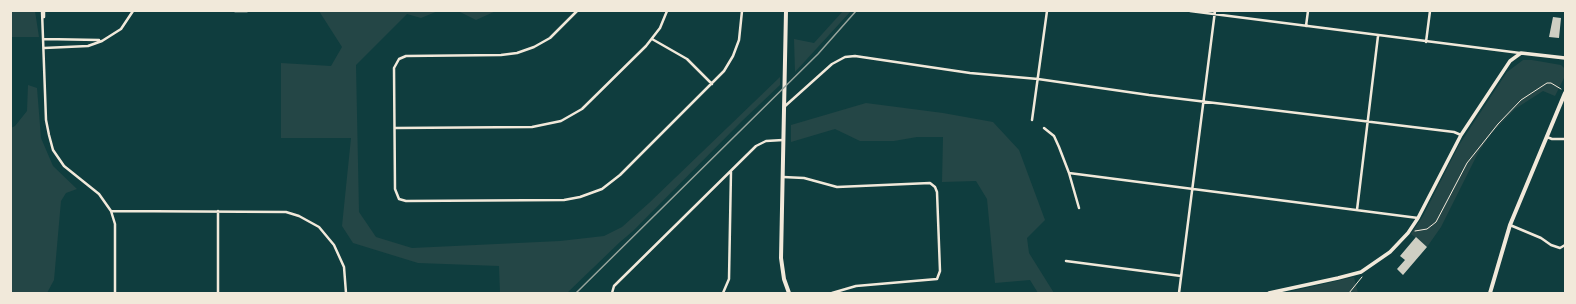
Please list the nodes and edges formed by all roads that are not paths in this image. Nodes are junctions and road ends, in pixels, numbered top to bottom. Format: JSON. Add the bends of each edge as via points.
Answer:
{"nodes":[{"id":1,"x":43,"y":11,"type":"edge"},
{"id":2,"x":133,"y":11,"type":"edge"},
{"id":3,"x":235,"y":11,"type":"edge"},
{"id":4,"x":248,"y":11,"type":"edge"},
{"id":5,"x":577,"y":11,"type":"edge"},
{"id":6,"x":666,"y":11,"type":"edge"},
{"id":7,"x":742,"y":11,"type":"edge"},
{"id":8,"x":786,"y":11,"type":"edge"},
{"id":9,"x":1047,"y":11,"type":"edge"},
{"id":10,"x":1190,"y":11,"type":"edge"},
{"id":11,"x":1308,"y":11,"type":"edge"},
{"id":12,"x":1430,"y":11,"type":"edge"},
{"id":13,"x":1214,"y":12,"type":"edge"},
{"id":14,"x":1306,"y":26,"type":"junction"},
{"id":15,"x":1378,"y":36,"type":"junction"},
{"id":16,"x":44,"y":39,"type":"junction"},
{"id":17,"x":652,"y":39,"type":"junction"},
{"id":18,"x":102,"y":41,"type":"junction"},
{"id":19,"x":1426,"y":42,"type":"junction"},
{"id":20,"x":44,"y":48,"type":"junction"},
{"id":21,"x":1520,"y":53,"type":"junction"},
{"id":22,"x":1565,"y":58,"type":"edge"},
{"id":23,"x":1038,"y":80,"type":"junction"},
{"id":24,"x":712,"y":84,"type":"junction"},
{"id":25,"x":1565,"y":92,"type":"edge"},
{"id":26,"x":1203,"y":100,"type":"junction"},
{"id":27,"x":784,"y":107,"type":"junction"},
{"id":28,"x":1032,"y":120,"type":"dead end"},
{"id":29,"x":1368,"y":123,"type":"junction"},
{"id":30,"x":395,"y":128,"type":"junction"},
{"id":31,"x":1044,"y":128,"type":"dead end"},
{"id":32,"x":1461,"y":136,"type":"junction"},
{"id":33,"x":1547,"y":137,"type":"junction"},
{"id":34,"x":1565,"y":139,"type":"edge"},
{"id":35,"x":783,"y":140,"type":"junction"},
{"id":36,"x":731,"y":171,"type":"junction"},
{"id":37,"x":1069,"y":173,"type":"junction"},
{"id":38,"x":783,"y":177,"type":"junction"},
{"id":39,"x":1192,"y":188,"type":"junction"},
{"id":40,"x":1079,"y":208,"type":"dead end"},
{"id":41,"x":1357,"y":210,"type":"junction"},
{"id":42,"x":111,"y":211,"type":"junction"},
{"id":43,"x":218,"y":211,"type":"junction"},
{"id":44,"x":1418,"y":218,"type":"junction"},
{"id":45,"x":1510,"y":225,"type":"junction"},
{"id":46,"x":1565,"y":245,"type":"edge"},
{"id":47,"x":1066,"y":261,"type":"dead end"},
{"id":48,"x":1181,"y":276,"type":"junction"},
{"id":49,"x":115,"y":293,"type":"edge"},
{"id":50,"x":218,"y":293,"type":"edge"},
{"id":51,"x":346,"y":293,"type":"edge"},
{"id":52,"x":612,"y":293,"type":"edge"},
{"id":53,"x":723,"y":293,"type":"edge"},
{"id":54,"x":789,"y":293,"type":"edge"},
{"id":55,"x":832,"y":293,"type":"edge"},
{"id":56,"x":1179,"y":293,"type":"edge"},
{"id":57,"x":1268,"y":293,"type":"edge"},
{"id":58,"x":1490,"y":293,"type":"edge"}],
"edges":[{"from":1,"to":16,"type":"street"},
{"from":2,"to":18,"type":"street","via":[[121,29]]},
{"from":3,"to":4,"type":"street"},
{"from":5,"to":30,"type":"street","via":[[550,38],[517,53],[401,57],[395,66]]},
{"from":6,"to":17,"type":"street","via":[[660,28]]},
{"from":7,"to":24,"type":"street","via":[[741,31],[734,52],[724,71]]},
{"from":8,"to":27,"type":"main road"},
{"from":9,"to":23,"type":"street"},
{"from":10,"to":13,"type":"street"},
{"from":11,"to":14,"type":"street"},
{"from":12,"to":19,"type":"street"},
{"from":13,"to":14,"type":"street"},
{"from":13,"to":26,"type":"street"},
{"from":14,"to":15,"type":"street"},
{"from":15,"to":19,"type":"street"},
{"from":15,"to":29,"type":"street"},
{"from":16,"to":18,"type":"street"},
{"from":16,"to":20,"type":"street"},
{"from":17,"to":24,"type":"street","via":[[687,59]]},
{"from":17,"to":30,"type":"street","via":[[582,109],[561,121],[532,128]]},
{"from":18,"to":20,"type":"street","via":[[88,46]]},
{"from":19,"to":21,"type":"street"},
{"from":20,"to":42,"type":"street","via":[[46,120],[51,145],[67,169],[99,194]]},
{"from":21,"to":22,"type":"street"},
{"from":21,"to":32,"type":"street","via":[[1508,64]]},
{"from":23,"to":26,"type":"street"},
{"from":23,"to":27,"type":"street","via":[[854,56],[845,57],[832,64]]},
{"from":23,"to":28,"type":"street"},
{"from":24,"to":30,"type":"street","via":[[614,180],[595,192],[572,199],[399,199],[395,192]]},
{"from":25,"to":33,"type":"main road"},
{"from":26,"to":29,"type":"street"},
{"from":26,"to":39,"type":"street"},
{"from":27,"to":35,"type":"main road"},
{"from":29,"to":32,"type":"street","via":[[1454,132]]},
{"from":29,"to":41,"type":"street"},
{"from":31,"to":37,"type":"street","via":[[1054,136]]},
{"from":32,"to":44,"type":"street"},
{"from":33,"to":34,"type":"street"},
{"from":33,"to":45,"type":"main road"},
{"from":35,"to":36,"type":"street","via":[[759,144]]},
{"from":35,"to":38,"type":"main road"},
{"from":36,"to":52,"type":"street","via":[[614,286]]},
{"from":36,"to":53,"type":"street","via":[[729,278]]},
{"from":37,"to":39,"type":"street"},
{"from":37,"to":40,"type":"street"},
{"from":38,"to":54,"type":"main road","via":[[781,258]]},
{"from":38,"to":55,"type":"street","via":[[804,178],[837,187],[930,183],[937,192],[940,271],[937,279],[856,286]]},
{"from":39,"to":41,"type":"street"},
{"from":39,"to":48,"type":"street"},
{"from":41,"to":44,"type":"street"},
{"from":42,"to":43,"type":"street"},
{"from":42,"to":49,"type":"street","via":[[115,224]]},
{"from":43,"to":50,"type":"street"},
{"from":43,"to":51,"type":"street","via":[[286,212],[314,224],[326,234],[338,250],[345,273]]},
{"from":44,"to":57,"type":"street","via":[[1390,252],[1361,272]]},
{"from":45,"to":46,"type":"street","via":[[1551,245],[1560,248]]},
{"from":45,"to":58,"type":"main road"},
{"from":47,"to":48,"type":"street"},
{"from":48,"to":56,"type":"street"}]}
